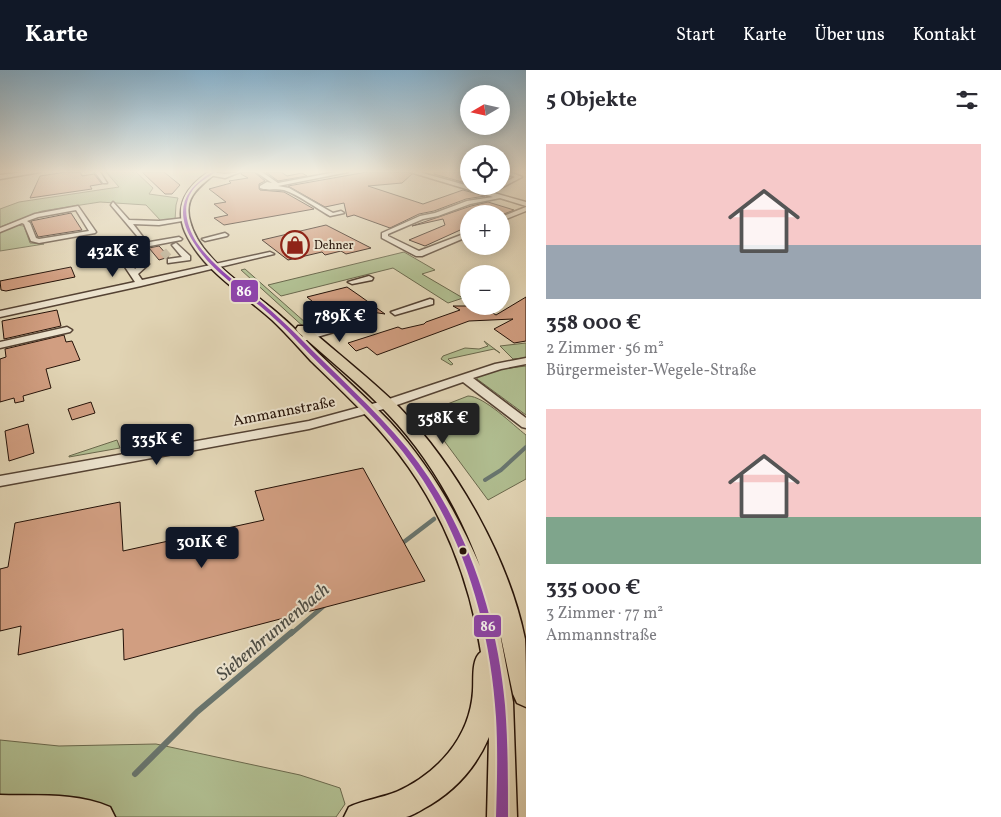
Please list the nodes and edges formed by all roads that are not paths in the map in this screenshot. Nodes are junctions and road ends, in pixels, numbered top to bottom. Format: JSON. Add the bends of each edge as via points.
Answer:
{"nodes":[{"id":1,"x":115,"y":207,"type":"edge"},
{"id":2,"x":185,"y":207,"type":"edge"},
{"id":3,"x":191,"y":207,"type":"edge"},
{"id":4,"x":318,"y":207,"type":"edge"},
{"id":5,"x":457,"y":207,"type":"edge"},
{"id":6,"x":526,"y":209,"type":"edge"},
{"id":7,"x":341,"y":213,"type":"dead end"},
{"id":8,"x":510,"y":215,"type":"edge"},
{"id":9,"x":185,"y":220,"type":"junction"},
{"id":10,"x":20,"y":221,"type":"junction"},
{"id":11,"x":128,"y":222,"type":"junction"},
{"id":12,"x":0,"y":230,"type":"edge"},
{"id":13,"x":225,"y":235,"type":"dead end"},
{"id":14,"x":193,"y":237,"type":"junction"},
{"id":15,"x":460,"y":238,"type":"edge"},
{"id":16,"x":144,"y":242,"type":"dead end"},
{"id":17,"x":178,"y":242,"type":"junction"},
{"id":18,"x":208,"y":242,"type":"joint"},
{"id":19,"x":119,"y":252,"type":"junction"},
{"id":20,"x":140,"y":253,"type":"dead end"},
{"id":21,"x":270,"y":254,"type":"dead end"},
{"id":22,"x":231,"y":267,"type":"junction"},
{"id":23,"x":134,"y":274,"type":"junction"},
{"id":24,"x":182,"y":275,"type":"junction"},
{"id":25,"x":369,"y":278,"type":"dead end"},
{"id":26,"x":352,"y":282,"type":"dead end"},
{"id":27,"x":141,"y":284,"type":"junction"},
{"id":28,"x":430,"y":302,"type":"dead end"},
{"id":29,"x":395,"y":312,"type":"dead end"},
{"id":30,"x":0,"y":314,"type":"edge"},
{"id":31,"x":67,"y":330,"type":"dead end"},
{"id":32,"x":331,"y":330,"type":"dead end"},
{"id":33,"x":304,"y":338,"type":"junction"},
{"id":34,"x":0,"y":345,"type":"edge"},
{"id":35,"x":526,"y":361,"type":"edge"},
{"id":36,"x":464,"y":377,"type":"junction"},
{"id":37,"x":377,"y":407,"type":"junction"},
{"id":38,"x":526,"y":424,"type":"edge"},
{"id":39,"x":0,"y":481,"type":"edge"},
{"id":40,"x":489,"y":636,"type":"junction"},
{"id":41,"x":526,"y":694,"type":"edge"},
{"id":42,"x":0,"y":810,"type":"edge"},
{"id":43,"x":100,"y":817,"type":"edge"},
{"id":44,"x":359,"y":817,"type":"edge"},
{"id":45,"x":502,"y":817,"type":"edge"}],
"edges":[{"from":1,"to":11,"type":"street"},
{"from":2,"to":9,"type":"main road"},
{"from":3,"to":18,"type":"main road","via":[[193,222]]},
{"from":4,"to":7,"type":"street","via":[[332,215]]},
{"from":5,"to":15,"type":"street","via":[[422,217],[385,233],[384,237],[419,254]]},
{"from":6,"to":8,"type":"street"},
{"from":9,"to":11,"type":"street"},
{"from":9,"to":14,"type":"main road"},
{"from":10,"to":10,"type":"street","via":[[27,223],[33,240],[39,241],[93,232],[78,208]]},
{"from":10,"to":12,"type":"street"},
{"from":11,"to":16,"type":"street"},
{"from":13,"to":18,"type":"street"},
{"from":14,"to":17,"type":"street"},
{"from":14,"to":22,"type":"main road","via":[[201,250]]},
{"from":17,"to":19,"type":"street"},
{"from":17,"to":20,"type":"street","via":[[162,250]]},
{"from":17,"to":24,"type":"street","via":[[187,258],[170,260]]},
{"from":19,"to":23,"type":"street"},
{"from":19,"to":23,"type":"street","via":[[141,258],[145,264]]},
{"from":21,"to":22,"type":"street"},
{"from":22,"to":24,"type":"street"},
{"from":22,"to":33,"type":"main road"},
{"from":22,"to":33,"type":"main road"},
{"from":23,"to":27,"type":"street"},
{"from":24,"to":27,"type":"street"},
{"from":25,"to":26,"type":"street"},
{"from":27,"to":30,"type":"street"},
{"from":28,"to":29,"type":"street"},
{"from":31,"to":34,"type":"street"},
{"from":32,"to":33,"type":"street"},
{"from":33,"to":37,"type":"main road"},
{"from":33,"to":37,"type":"main road"},
{"from":35,"to":36,"type":"street","name":"Ammannstraße"},
{"from":36,"to":37,"type":"street","name":"Ammannstraße"},
{"from":36,"to":38,"type":"street"},
{"from":37,"to":39,"type":"street","name":"Ammannstraße","via":[[298,427]]},
{"from":37,"to":40,"type":"main road","via":[[438,500],[473,574],[484,606]]},
{"from":37,"to":41,"type":"main road","via":[[417,437],[469,518],[486,555],[508,621]]},
{"from":40,"to":44,"type":"main road","via":[[484,710],[478,729],[457,766],[437,785],[415,798],[382,813]]},
{"from":40,"to":45,"type":"main road","via":[[502,733]]},
{"from":42,"to":43,"type":"main road","via":[[64,811]]}]}
